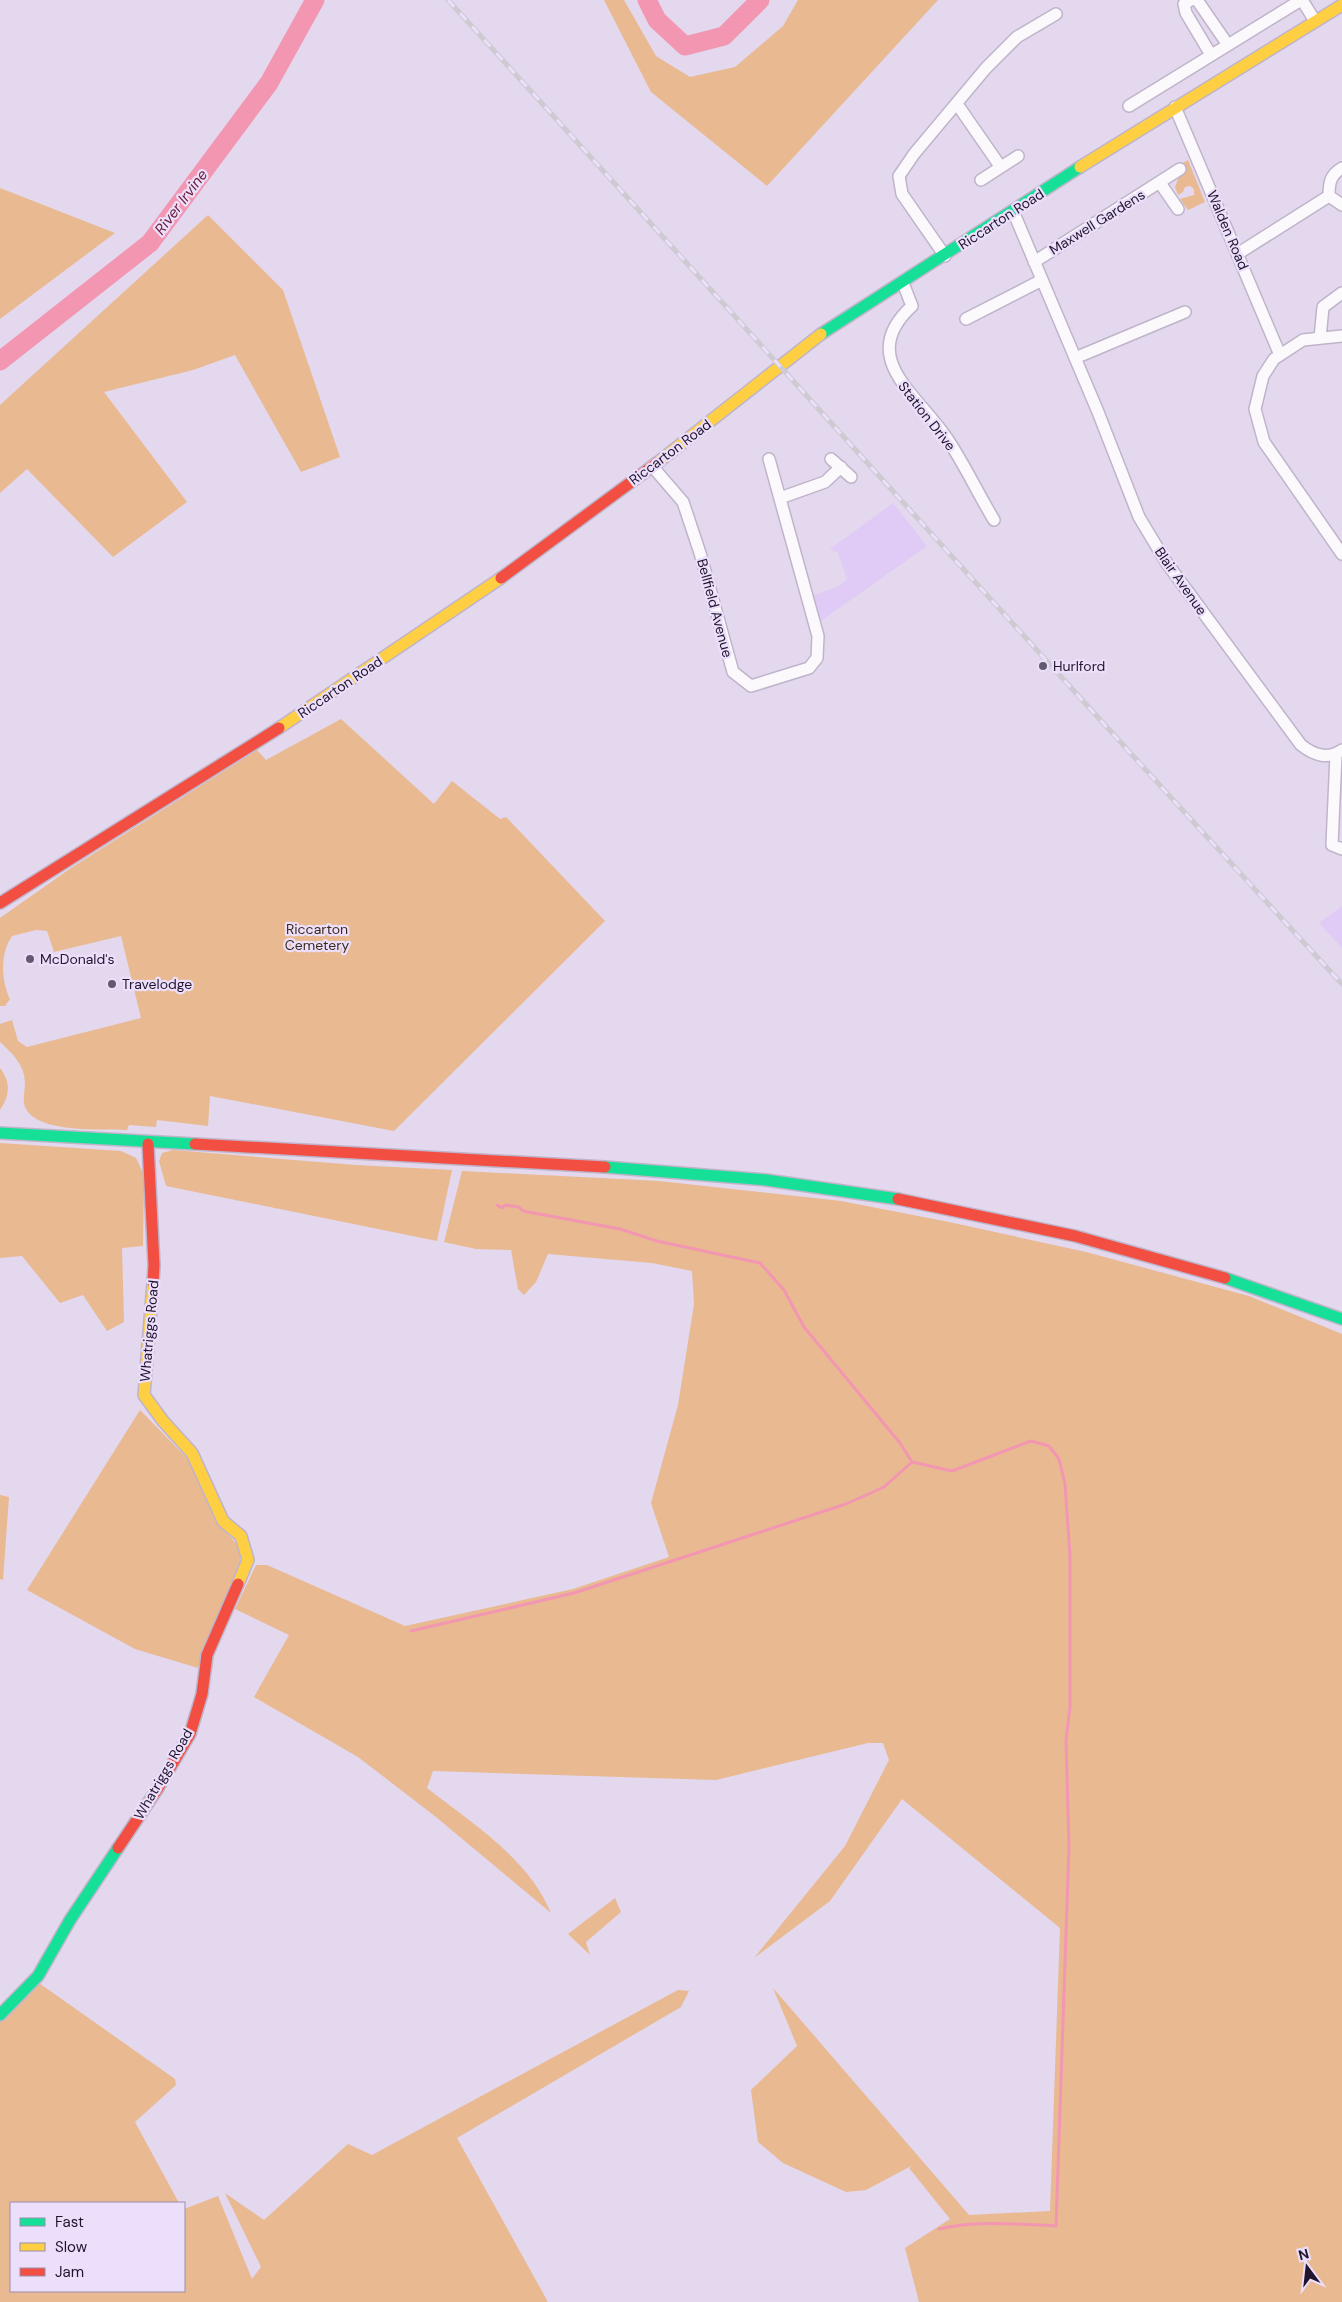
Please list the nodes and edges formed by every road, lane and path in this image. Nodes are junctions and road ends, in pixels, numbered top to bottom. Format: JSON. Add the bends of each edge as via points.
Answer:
{"nodes":[{"id":1,"x":1191,"y":0,"type":"edge"},
{"id":2,"x":1197,"y":0,"type":"edge"},
{"id":3,"x":1301,"y":0,"type":"edge"},
{"id":4,"x":1342,"y":4,"type":"edge"},
{"id":5,"x":1056,"y":14,"type":"dead end"},
{"id":6,"x":1316,"y":21,"type":"junction"},
{"id":7,"x":1228,"y":45,"type":"junction"},
{"id":8,"x":1211,"y":56,"type":"junction"},
{"id":9,"x":957,"y":104,"type":"junction"},
{"id":10,"x":1129,"y":106,"type":"dead end"},
{"id":11,"x":1174,"y":107,"type":"junction"},
{"id":12,"x":1018,"y":156,"type":"dead end"},
{"id":13,"x":1000,"y":166,"type":"junction"},
{"id":14,"x":1342,"y":168,"type":"edge"},
{"id":15,"x":1180,"y":169,"type":"dead end"},
{"id":16,"x":981,"y":180,"type":"dead end"},
{"id":17,"x":1160,"y":183,"type":"junction"},
{"id":18,"x":1329,"y":196,"type":"junction"},
{"id":19,"x":1342,"y":205,"type":"edge"},
{"id":20,"x":1178,"y":209,"type":"dead end"},
{"id":21,"x":1013,"y":211,"type":"junction"},
{"id":22,"x":1238,"y":253,"type":"junction"},
{"id":23,"x":945,"y":256,"type":"junction"},
{"id":24,"x":1034,"y":262,"type":"junction"},
{"id":25,"x":1042,"y":280,"type":"junction"},
{"id":26,"x":903,"y":283,"type":"junction"},
{"id":27,"x":1342,"y":293,"type":"edge"},
{"id":28,"x":1185,"y":312,"type":"dead end"},
{"id":29,"x":966,"y":319,"type":"dead end"},
{"id":30,"x":1342,"y":336,"type":"edge"},
{"id":31,"x":1320,"y":338,"type":"junction"},
{"id":32,"x":1280,"y":355,"type":"junction"},
{"id":33,"x":1075,"y":358,"type":"junction"},
{"id":34,"x":769,"y":459,"type":"dead end"},
{"id":35,"x":831,"y":459,"type":"dead end"},
{"id":36,"x":652,"y":466,"type":"junction"},
{"id":37,"x":841,"y":467,"type":"junction"},
{"id":38,"x":851,"y":477,"type":"dead end"},
{"id":39,"x":780,"y":498,"type":"junction"},
{"id":40,"x":994,"y":520,"type":"dead end"},
{"id":41,"x":1342,"y":554,"type":"edge"},
{"id":42,"x":1339,"y":752,"type":"edge"},
{"id":43,"x":1342,"y":849,"type":"edge"},
{"id":44,"x":0,"y":903,"type":"edge"},
{"id":45,"x":0,"y":1133,"type":"edge"},
{"id":46,"x":148,"y":1144,"type":"junction"},
{"id":47,"x":1342,"y":1320,"type":"edge"},
{"id":48,"x":0,"y":2016,"type":"edge"}],
"edges":[{"from":1,"to":8,"type":"street","via":[[1184,4],[1184,8]]},
{"from":2,"to":7,"type":"street"},
{"from":3,"to":6,"type":"street"},
{"from":3,"to":7,"type":"street"},
{"from":4,"to":6,"type":"main road","name":"Riccarton Road"},
{"from":5,"to":9,"type":"street","via":[[1017,37]]},
{"from":6,"to":11,"type":"main road","name":"Riccarton Road"},
{"from":7,"to":8,"type":"street"},
{"from":8,"to":10,"type":"street"},
{"from":9,"to":13,"type":"street"},
{"from":9,"to":23,"type":"street","via":[[914,154],[900,176],[902,194]]},
{"from":11,"to":21,"type":"main road","name":"Riccarton Road"},
{"from":11,"to":22,"type":"street","name":"Walden Road"},
{"from":12,"to":13,"type":"street"},
{"from":13,"to":16,"type":"street"},
{"from":14,"to":18,"type":"street","via":[[1329,182]]},
{"from":15,"to":17,"type":"street","name":"Maxwell Gardens"},
{"from":17,"to":20,"type":"street","name":"Maxwell Gardens"},
{"from":17,"to":24,"type":"street","name":"Maxwell Gardens"},
{"from":18,"to":19,"type":"street"},
{"from":18,"to":22,"type":"street"},
{"from":21,"to":23,"type":"main road","name":"Riccarton Road"},
{"from":21,"to":24,"type":"street","name":"Blair Avenue"},
{"from":22,"to":32,"type":"street","name":"Walden Road"},
{"from":23,"to":26,"type":"main road","name":"Riccarton Road"},
{"from":24,"to":25,"type":"street","name":"Blair Avenue"},
{"from":25,"to":29,"type":"street"},
{"from":25,"to":33,"type":"street","name":"Blair Avenue"},
{"from":26,"to":36,"type":"main road","name":"Riccarton Road","via":[[811,341]]},
{"from":26,"to":40,"type":"street","name":"Station Drive","via":[[912,306],[894,325],[890,338],[897,376],[945,435]]},
{"from":27,"to":31,"type":"street","via":[[1323,307]]},
{"from":28,"to":33,"type":"street"},
{"from":30,"to":31,"type":"street"},
{"from":31,"to":32,"type":"street","via":[[1303,340]]},
{"from":32,"to":41,"type":"street","via":[[1263,376],[1255,409],[1264,442]]},
{"from":33,"to":42,"type":"street","name":"Blair Avenue","via":[[1139,517],[1166,562],[1300,745],[1323,756]]},
{"from":34,"to":39,"type":"street","name":"Bellfield Avenue"},
{"from":35,"to":37,"type":"street"},
{"from":36,"to":39,"type":"street","name":"Bellfield Avenue","via":[[683,502],[733,672],[751,686],[809,668],[817,658],[818,636]]},
{"from":36,"to":44,"type":"main road","name":"Riccarton Road","via":[[485,590],[354,678]]},
{"from":37,"to":38,"type":"street"},
{"from":37,"to":39,"type":"street","via":[[825,482]]},
{"from":42,"to":43,"type":"street","via":[[1332,845]]},
{"from":45,"to":46,"type":"main road"},
{"from":46,"to":47,"type":"main road","via":[[328,1150],[641,1169],[837,1190],[954,1210],[1107,1245],[1249,1286]]},
{"from":46,"to":48,"type":"main road","name":"Whatriggs Road","via":[[154,1265],[144,1395],[192,1453],[223,1521],[241,1536],[248,1560],[207,1655],[202,1694],[190,1734],[70,1920],[38,1976]]}]}
